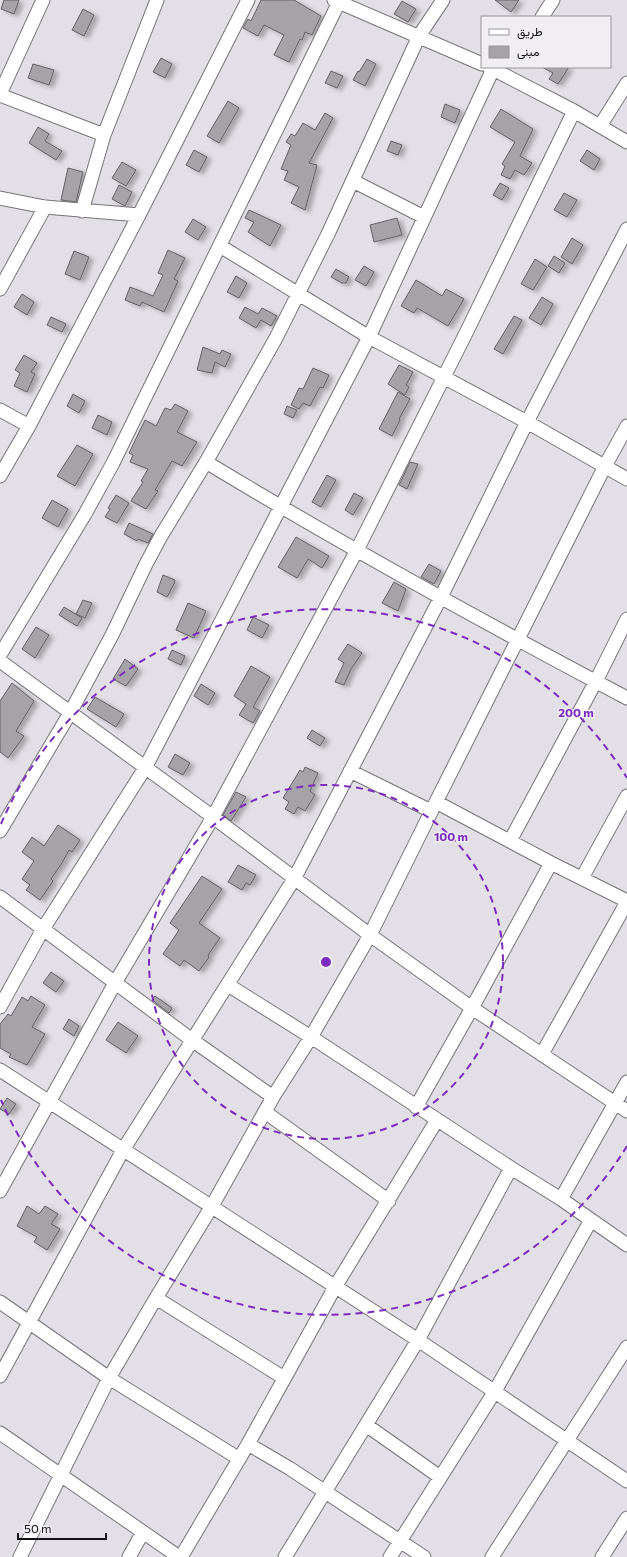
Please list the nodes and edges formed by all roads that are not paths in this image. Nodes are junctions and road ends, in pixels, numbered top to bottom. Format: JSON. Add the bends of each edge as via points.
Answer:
{"nodes":[{"id":1,"x":43,"y":0,"type":"edge"},
{"id":2,"x":157,"y":0,"type":"edge"},
{"id":3,"x":248,"y":0,"type":"edge"},
{"id":4,"x":443,"y":0,"type":"edge"},
{"id":5,"x":553,"y":0,"type":"edge"},
{"id":6,"x":338,"y":1,"type":"edge"},
{"id":7,"x":543,"y":16,"type":"edge"},
{"id":8,"x":419,"y":36,"type":"junction"},
{"id":9,"x":481,"y":63,"type":"edge"},
{"id":10,"x":487,"y":68,"type":"edge"},
{"id":11,"x":496,"y":68,"type":"edge"},
{"id":12,"x":508,"y":71,"type":"edge"},
{"id":13,"x":627,"y":82,"type":"edge"},
{"id":14,"x":0,"y":94,"type":"edge"},
{"id":15,"x":574,"y":111,"type":"junction"},
{"id":16,"x":600,"y":126,"type":"junction"},
{"id":17,"x":104,"y":135,"type":"junction"},
{"id":18,"x":627,"y":142,"type":"edge"},
{"id":19,"x":353,"y":181,"type":"junction"},
{"id":20,"x":0,"y":198,"type":"edge"},
{"id":21,"x":45,"y":207,"type":"junction"},
{"id":22,"x":82,"y":211,"type":"junction"},
{"id":23,"x":139,"y":216,"type":"junction"},
{"id":24,"x":424,"y":217,"type":"junction"},
{"id":25,"x":627,"y":229,"type":"edge"},
{"id":26,"x":220,"y":246,"type":"junction"},
{"id":27,"x":0,"y":289,"type":"edge"},
{"id":28,"x":299,"y":293,"type":"junction"},
{"id":29,"x":369,"y":337,"type":"junction"},
{"id":30,"x":444,"y":377,"type":"junction"},
{"id":31,"x":0,"y":410,"type":"edge"},
{"id":32,"x":527,"y":422,"type":"junction"},
{"id":33,"x":29,"y":426,"type":"junction"},
{"id":34,"x":627,"y":426,"type":"edge"},
{"id":35,"x":206,"y":462,"type":"junction"},
{"id":36,"x":605,"y":466,"type":"junction"},
{"id":37,"x":0,"y":476,"type":"edge"},
{"id":38,"x":627,"y":479,"type":"edge"},
{"id":39,"x":282,"y":508,"type":"junction"},
{"id":40,"x":357,"y":550,"type":"junction"},
{"id":41,"x":441,"y":597,"type":"junction"},
{"id":42,"x":627,"y":619,"type":"edge"},
{"id":43,"x":518,"y":639,"type":"junction"},
{"id":44,"x":0,"y":655,"type":"edge"},
{"id":45,"x":0,"y":661,"type":"edge"},
{"id":46,"x":596,"y":681,"type":"junction"},
{"id":47,"x":627,"y":698,"type":"edge"},
{"id":48,"x":70,"y":713,"type":"junction"},
{"id":49,"x":145,"y":768,"type":"junction"},
{"id":50,"x":350,"y":771,"type":"junction"},
{"id":51,"x":627,"y":796,"type":"edge"},
{"id":52,"x":433,"y":806,"type":"junction"},
{"id":53,"x":213,"y":817,"type":"junction"},
{"id":54,"x":0,"y":831,"type":"edge"},
{"id":55,"x":510,"y":841,"type":"junction"},
{"id":56,"x":551,"y":863,"type":"junction"},
{"id":57,"x":582,"y":878,"type":"junction"},
{"id":58,"x":294,"y":879,"type":"junction"},
{"id":59,"x":0,"y":897,"type":"edge"},
{"id":60,"x":627,"y":902,"type":"edge"},
{"id":61,"x":43,"y":929,"type":"junction"},
{"id":62,"x":370,"y":935,"type":"junction"},
{"id":63,"x":115,"y":983,"type":"junction"},
{"id":64,"x":228,"y":985,"type":"junction"},
{"id":65,"x":0,"y":1007,"type":"edge"},
{"id":66,"x":472,"y":1008,"type":"junction"},
{"id":67,"x":311,"y":1037,"type":"junction"},
{"id":68,"x":192,"y":1040,"type":"junction"},
{"id":69,"x":542,"y":1054,"type":"junction"},
{"id":70,"x":0,"y":1070,"type":"edge"},
{"id":71,"x":627,"y":1082,"type":"edge"},
{"id":72,"x":273,"y":1097,"type":"junction"},
{"id":73,"x":48,"y":1102,"type":"junction"},
{"id":74,"x":615,"y":1103,"type":"junction"},
{"id":75,"x":416,"y":1107,"type":"junction"},
{"id":76,"x":627,"y":1111,"type":"edge"},
{"id":77,"x":264,"y":1112,"type":"junction"},
{"id":78,"x":437,"y":1120,"type":"junction"},
{"id":79,"x":123,"y":1150,"type":"junction"},
{"id":80,"x":511,"y":1168,"type":"junction"},
{"id":81,"x":0,"y":1191,"type":"edge"},
{"id":82,"x":561,"y":1199,"type":"junction"},
{"id":83,"x":389,"y":1201,"type":"junction"},
{"id":84,"x":212,"y":1206,"type":"junction"},
{"id":85,"x":591,"y":1220,"type":"junction"},
{"id":86,"x":627,"y":1245,"type":"edge"},
{"id":87,"x":335,"y":1287,"type":"junction"},
{"id":88,"x":156,"y":1298,"type":"junction"},
{"id":89,"x":0,"y":1302,"type":"edge"},
{"id":90,"x":30,"y":1323,"type":"junction"},
{"id":91,"x":418,"y":1340,"type":"junction"},
{"id":92,"x":626,"y":1350,"type":"edge"},
{"id":93,"x":0,"y":1376,"type":"edge"},
{"id":94,"x":109,"y":1378,"type":"junction"},
{"id":95,"x":284,"y":1378,"type":"junction"},
{"id":96,"x":495,"y":1391,"type":"junction"},
{"id":97,"x":366,"y":1425,"type":"junction"},
{"id":98,"x":0,"y":1433,"type":"edge"},
{"id":99,"x":566,"y":1440,"type":"junction"},
{"id":100,"x":248,"y":1444,"type":"junction"},
{"id":101,"x":238,"y":1458,"type":"junction"},
{"id":102,"x":61,"y":1475,"type":"junction"},
{"id":103,"x":440,"y":1478,"type":"junction"},
{"id":104,"x":627,"y":1481,"type":"edge"},
{"id":105,"x":325,"y":1491,"type":"junction"},
{"id":106,"x":627,"y":1518,"type":"edge"},
{"id":107,"x":143,"y":1532,"type":"junction"},
{"id":108,"x":399,"y":1541,"type":"junction"},
{"id":109,"x":20,"y":1557,"type":"edge"},
{"id":110,"x":129,"y":1557,"type":"edge"},
{"id":111,"x":180,"y":1557,"type":"edge"},
{"id":112,"x":286,"y":1557,"type":"edge"},
{"id":113,"x":390,"y":1557,"type":"edge"},
{"id":114,"x":424,"y":1557,"type":"edge"},
{"id":115,"x":492,"y":1557,"type":"edge"},
{"id":116,"x":602,"y":1557,"type":"edge"}],
"edges":[{"from":1,"to":14,"type":"street"},
{"from":2,"to":17,"type":"street"},
{"from":3,"to":23,"type":"street"},
{"from":4,"to":8,"type":"street"},
{"from":5,"to":7,"type":"street"},
{"from":6,"to":8,"type":"street"},
{"from":6,"to":26,"type":"street"},
{"from":8,"to":9,"type":"street"},
{"from":8,"to":19,"type":"street"},
{"from":10,"to":24,"type":"street"},
{"from":11,"to":12,"type":"street"},
{"from":12,"to":15,"type":"street"},
{"from":13,"to":16,"type":"street"},
{"from":14,"to":17,"type":"street"},
{"from":15,"to":16,"type":"street"},
{"from":15,"to":30,"type":"street"},
{"from":16,"to":18,"type":"street"},
{"from":17,"to":22,"type":"street"},
{"from":19,"to":24,"type":"street"},
{"from":19,"to":28,"type":"street"},
{"from":20,"to":21,"type":"street"},
{"from":21,"to":22,"type":"street"},
{"from":21,"to":27,"type":"street"},
{"from":22,"to":23,"type":"street"},
{"from":23,"to":33,"type":"street"},
{"from":24,"to":29,"type":"street"},
{"from":25,"to":32,"type":"street"},
{"from":26,"to":28,"type":"street"},
{"from":26,"to":44,"type":"street","via":[[113,463]]},
{"from":28,"to":29,"type":"street"},
{"from":28,"to":35,"type":"street"},
{"from":29,"to":30,"type":"street"},
{"from":29,"to":39,"type":"street"},
{"from":30,"to":32,"type":"street"},
{"from":30,"to":40,"type":"street"},
{"from":31,"to":33,"type":"street"},
{"from":32,"to":36,"type":"street"},
{"from":32,"to":41,"type":"street"},
{"from":33,"to":37,"type":"street"},
{"from":34,"to":36,"type":"street"},
{"from":35,"to":39,"type":"street"},
{"from":35,"to":48,"type":"street","via":[[146,564]]},
{"from":36,"to":38,"type":"street"},
{"from":36,"to":43,"type":"street"},
{"from":39,"to":40,"type":"street"},
{"from":39,"to":49,"type":"street"},
{"from":40,"to":41,"type":"street"},
{"from":40,"to":53,"type":"street"},
{"from":41,"to":43,"type":"street"},
{"from":41,"to":50,"type":"street"},
{"from":42,"to":46,"type":"street"},
{"from":43,"to":46,"type":"street"},
{"from":43,"to":52,"type":"street"},
{"from":45,"to":48,"type":"street"},
{"from":46,"to":47,"type":"street"},
{"from":46,"to":55,"type":"street"},
{"from":48,"to":49,"type":"street"},
{"from":48,"to":54,"type":"street"},
{"from":49,"to":53,"type":"street"},
{"from":49,"to":61,"type":"street"},
{"from":50,"to":52,"type":"street"},
{"from":50,"to":58,"type":"street"},
{"from":51,"to":57,"type":"street"},
{"from":52,"to":55,"type":"street"},
{"from":52,"to":62,"type":"street"},
{"from":53,"to":58,"type":"street"},
{"from":53,"to":63,"type":"street"},
{"from":55,"to":56,"type":"street"},
{"from":56,"to":57,"type":"street"},
{"from":56,"to":66,"type":"street"},
{"from":57,"to":60,"type":"street"},
{"from":58,"to":62,"type":"street"},
{"from":58,"to":64,"type":"street"},
{"from":59,"to":61,"type":"street"},
{"from":60,"to":69,"type":"street"},
{"from":61,"to":63,"type":"street"},
{"from":61,"to":65,"type":"street"},
{"from":62,"to":66,"type":"street"},
{"from":62,"to":67,"type":"street"},
{"from":63,"to":68,"type":"street"},
{"from":63,"to":73,"type":"street"},
{"from":64,"to":67,"type":"street"},
{"from":64,"to":68,"type":"street"},
{"from":66,"to":69,"type":"street"},
{"from":66,"to":75,"type":"street"},
{"from":67,"to":72,"type":"street"},
{"from":67,"to":75,"type":"street"},
{"from":68,"to":72,"type":"street"},
{"from":68,"to":79,"type":"street"},
{"from":69,"to":74,"type":"street"},
{"from":70,"to":73,"type":"street"},
{"from":71,"to":74,"type":"street"},
{"from":72,"to":77,"type":"street"},
{"from":73,"to":79,"type":"street"},
{"from":73,"to":81,"type":"street"},
{"from":74,"to":76,"type":"street"},
{"from":74,"to":82,"type":"street"},
{"from":75,"to":78,"type":"street"},
{"from":77,"to":83,"type":"street"},
{"from":77,"to":84,"type":"street"},
{"from":78,"to":80,"type":"street"},
{"from":78,"to":83,"type":"street"},
{"from":79,"to":84,"type":"street"},
{"from":79,"to":90,"type":"street"},
{"from":80,"to":82,"type":"street"},
{"from":80,"to":91,"type":"street"},
{"from":82,"to":85,"type":"street"},
{"from":83,"to":87,"type":"street"},
{"from":84,"to":87,"type":"street"},
{"from":84,"to":88,"type":"street"},
{"from":85,"to":86,"type":"street"},
{"from":85,"to":96,"type":"street"},
{"from":87,"to":91,"type":"street"},
{"from":87,"to":95,"type":"street"},
{"from":88,"to":94,"type":"street"},
{"from":88,"to":95,"type":"street"},
{"from":89,"to":90,"type":"street"},
{"from":90,"to":93,"type":"street"},
{"from":90,"to":94,"type":"street"},
{"from":91,"to":96,"type":"street"},
{"from":91,"to":97,"type":"street"},
{"from":92,"to":99,"type":"street"},
{"from":94,"to":101,"type":"street"},
{"from":94,"to":102,"type":"street"},
{"from":95,"to":100,"type":"street"},
{"from":96,"to":99,"type":"street"},
{"from":96,"to":103,"type":"street"},
{"from":97,"to":103,"type":"street"},
{"from":97,"to":105,"type":"street"},
{"from":98,"to":102,"type":"street"},
{"from":99,"to":104,"type":"street"},
{"from":99,"to":115,"type":"street"},
{"from":100,"to":101,"type":"street"},
{"from":100,"to":105,"type":"street"},
{"from":101,"to":111,"type":"street"},
{"from":102,"to":107,"type":"street"},
{"from":102,"to":109,"type":"street"},
{"from":103,"to":108,"type":"street"},
{"from":105,"to":108,"type":"street"},
{"from":105,"to":112,"type":"street"},
{"from":106,"to":116,"type":"street"},
{"from":107,"to":110,"type":"street"},
{"from":107,"to":111,"type":"street"},
{"from":108,"to":113,"type":"street"},
{"from":108,"to":114,"type":"street"}]}
